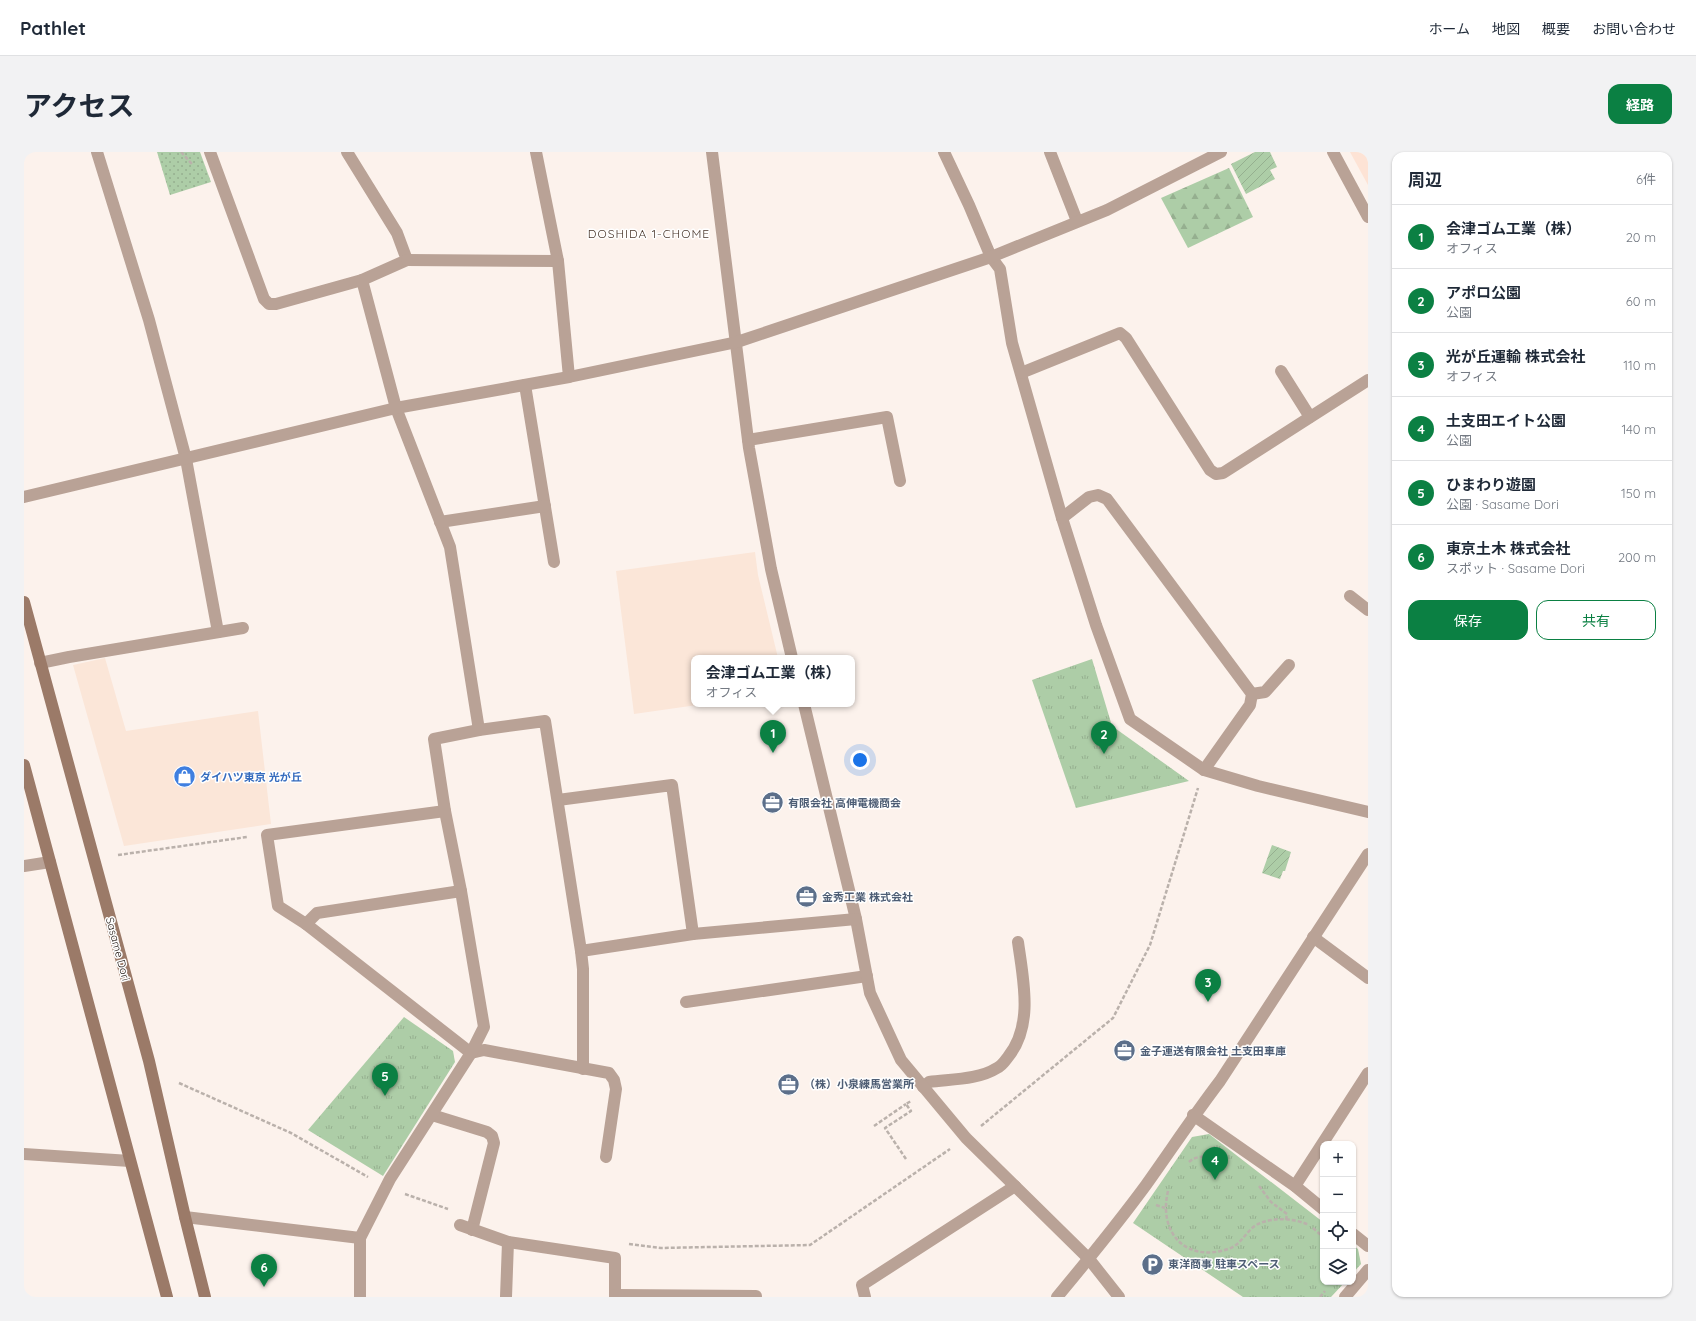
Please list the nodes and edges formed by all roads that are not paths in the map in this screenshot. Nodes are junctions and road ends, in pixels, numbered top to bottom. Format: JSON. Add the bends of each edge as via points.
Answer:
{"nodes":[{"id":1,"x":97,"y":152,"type":"edge"},
{"id":2,"x":210,"y":152,"type":"edge"},
{"id":3,"x":347,"y":152,"type":"edge"},
{"id":4,"x":536,"y":152,"type":"edge"},
{"id":5,"x":712,"y":152,"type":"edge"},
{"id":6,"x":944,"y":152,"type":"edge"},
{"id":7,"x":1050,"y":152,"type":"edge"},
{"id":8,"x":1221,"y":152,"type":"edge"},
{"id":9,"x":1333,"y":152,"type":"edge"},
{"id":10,"x":1368,"y":217,"type":"edge"},
{"id":11,"x":1077,"y":221,"type":"junction"},
{"id":12,"x":991,"y":257,"type":"junction"},
{"id":13,"x":407,"y":260,"type":"junction"},
{"id":14,"x":558,"y":261,"type":"junction"},
{"id":15,"x":362,"y":280,"type":"junction"},
{"id":16,"x":737,"y":342,"type":"junction"},
{"id":17,"x":1281,"y":372,"type":"dead end"},
{"id":18,"x":1021,"y":373,"type":"junction"},
{"id":19,"x":568,"y":377,"type":"junction"},
{"id":20,"x":1368,"y":380,"type":"edge"},
{"id":21,"x":525,"y":385,"type":"junction"},
{"id":22,"x":396,"y":408,"type":"junction"},
{"id":23,"x":1310,"y":417,"type":"junction"},
{"id":24,"x":748,"y":440,"type":"junction"},
{"id":25,"x":186,"y":459,"type":"junction"},
{"id":26,"x":900,"y":481,"type":"dead end"},
{"id":27,"x":24,"y":497,"type":"edge"},
{"id":28,"x":545,"y":506,"type":"junction"},
{"id":29,"x":1062,"y":518,"type":"junction"},
{"id":30,"x":440,"y":522,"type":"junction"},
{"id":31,"x":554,"y":562,"type":"dead end"},
{"id":32,"x":1350,"y":596,"type":"dead end"},
{"id":33,"x":24,"y":602,"type":"edge"},
{"id":34,"x":1368,"y":610,"type":"edge"},
{"id":35,"x":244,"y":628,"type":"dead end"},
{"id":36,"x":218,"y":632,"type":"junction"},
{"id":37,"x":791,"y":655,"type":"edge"},
{"id":38,"x":40,"y":663,"type":"junction"},
{"id":39,"x":1289,"y":665,"type":"dead end"},
{"id":40,"x":1252,"y":694,"type":"junction"},
{"id":41,"x":805,"y":707,"type":"edge"},
{"id":42,"x":479,"y":730,"type":"junction"},
{"id":43,"x":24,"y":766,"type":"edge"},
{"id":44,"x":1204,"y":770,"type":"junction"},
{"id":45,"x":558,"y":800,"type":"junction"},
{"id":46,"x":444,"y":811,"type":"junction"},
{"id":47,"x":1368,"y":812,"type":"edge"},
{"id":48,"x":1368,"y":854,"type":"edge"},
{"id":49,"x":50,"y":862,"type":"junction"},
{"id":50,"x":24,"y":866,"type":"edge"},
{"id":51,"x":461,"y":891,"type":"junction"},
{"id":52,"x":856,"y":919,"type":"junction"},
{"id":53,"x":306,"y":924,"type":"junction"},
{"id":54,"x":693,"y":934,"type":"junction"},
{"id":55,"x":1313,"y":937,"type":"junction"},
{"id":56,"x":1018,"y":942,"type":"dead end"},
{"id":57,"x":581,"y":951,"type":"junction"},
{"id":58,"x":867,"y":976,"type":"junction"},
{"id":59,"x":1368,"y":978,"type":"edge"},
{"id":60,"x":686,"y":1002,"type":"dead end"},
{"id":61,"x":471,"y":1053,"type":"junction"},
{"id":62,"x":583,"y":1069,"type":"junction"},
{"id":63,"x":1368,"y":1073,"type":"edge"},
{"id":64,"x":925,"y":1089,"type":"junction"},
{"id":65,"x":432,"y":1114,"type":"junction"},
{"id":66,"x":1193,"y":1115,"type":"junction"},
{"id":67,"x":24,"y":1154,"type":"edge"},
{"id":68,"x":606,"y":1157,"type":"dead end"},
{"id":69,"x":130,"y":1162,"type":"junction"},
{"id":70,"x":1015,"y":1186,"type":"junction"},
{"id":71,"x":1295,"y":1186,"type":"junction"},
{"id":72,"x":1320,"y":1207,"type":"edge"},
{"id":73,"x":184,"y":1218,"type":"junction"},
{"id":74,"x":1356,"y":1236,"type":"edge"},
{"id":75,"x":360,"y":1238,"type":"junction"},
{"id":76,"x":508,"y":1242,"type":"junction"},
{"id":77,"x":1368,"y":1246,"type":"edge"},
{"id":78,"x":1089,"y":1258,"type":"junction"},
{"id":79,"x":1368,"y":1270,"type":"edge"},
{"id":80,"x":615,"y":1296,"type":"edge"},
{"id":81,"x":756,"y":1296,"type":"edge"},
{"id":82,"x":166,"y":1297,"type":"edge"},
{"id":83,"x":206,"y":1297,"type":"edge"},
{"id":84,"x":360,"y":1297,"type":"edge"},
{"id":85,"x":506,"y":1297,"type":"edge"},
{"id":86,"x":865,"y":1297,"type":"edge"},
{"id":87,"x":1057,"y":1297,"type":"edge"},
{"id":88,"x":1119,"y":1297,"type":"edge"},
{"id":89,"x":1345,"y":1297,"type":"edge"}],
"edges":[{"from":1,"to":25,"type":"street","via":[[149,320]]},
{"from":2,"to":15,"type":"street","via":[[268,304]]},
{"from":3,"to":13,"type":"street","via":[[397,232]]},
{"from":4,"to":14,"type":"street"},
{"from":5,"to":16,"type":"street"},
{"from":6,"to":12,"type":"street","via":[[970,205]]},
{"from":7,"to":11,"type":"street"},
{"from":8,"to":11,"type":"street","via":[[1107,210]]},
{"from":9,"to":10,"type":"street"},
{"from":11,"to":12,"type":"street"},
{"from":12,"to":16,"type":"street"},
{"from":12,"to":18,"type":"street","via":[[1000,269],[1012,343]]},
{"from":13,"to":14,"type":"street"},
{"from":13,"to":15,"type":"street"},
{"from":14,"to":19,"type":"street"},
{"from":15,"to":22,"type":"street"},
{"from":16,"to":19,"type":"street"},
{"from":16,"to":24,"type":"street"},
{"from":17,"to":23,"type":"street"},
{"from":18,"to":23,"type":"street","via":[[1120,333],[1126,338],[1210,470],[1216,474],[1223,473]]},
{"from":18,"to":29,"type":"street"},
{"from":19,"to":21,"type":"street"},
{"from":20,"to":23,"type":"street"},
{"from":21,"to":22,"type":"street"},
{"from":21,"to":28,"type":"street"},
{"from":22,"to":25,"type":"street"},
{"from":22,"to":30,"type":"street"},
{"from":24,"to":26,"type":"street","via":[[887,417]]},
{"from":24,"to":37,"type":"street","via":[[771,569]]},
{"from":25,"to":27,"type":"street"},
{"from":25,"to":36,"type":"street"},
{"from":28,"to":30,"type":"street"},
{"from":28,"to":31,"type":"street"},
{"from":29,"to":40,"type":"street","via":[[1089,497],[1098,495],[1106,499]]},
{"from":29,"to":44,"type":"street","via":[[1096,625],[1130,719]]},
{"from":30,"to":42,"type":"street","via":[[450,547]]},
{"from":32,"to":34,"type":"street"},
{"from":33,"to":38,"type":"main road","name":"Sasame Dori"},
{"from":35,"to":36,"type":"street"},
{"from":36,"to":38,"type":"street"},
{"from":38,"to":73,"type":"main road","name":"Sasame Dori","via":[[149,1061]]},
{"from":39,"to":40,"type":"street","via":[[1265,692]]},
{"from":40,"to":44,"type":"street","via":[[1250,705]]},
{"from":41,"to":52,"type":"street"},
{"from":42,"to":45,"type":"street","via":[[544,721]]},
{"from":42,"to":46,"type":"street","via":[[434,739]]},
{"from":43,"to":49,"type":"main road"},
{"from":44,"to":47,"type":"street","via":[[1258,786]]},
{"from":45,"to":54,"type":"street","via":[[672,785]]},
{"from":45,"to":57,"type":"street"},
{"from":46,"to":51,"type":"street"},
{"from":46,"to":53,"type":"street","via":[[267,835],[278,906]]},
{"from":48,"to":55,"type":"street"},
{"from":49,"to":50,"type":"street"},
{"from":49,"to":69,"type":"main road"},
{"from":51,"to":53,"type":"street","via":[[317,913]]},
{"from":51,"to":61,"type":"street","via":[[484,1027]]},
{"from":52,"to":54,"type":"street"},
{"from":52,"to":58,"type":"street"},
{"from":53,"to":61,"type":"street"},
{"from":54,"to":57,"type":"street"},
{"from":55,"to":59,"type":"street"},
{"from":55,"to":66,"type":"street","via":[[1220,1080]]},
{"from":56,"to":64,"type":"street","via":[[1025,1000],[1016,1047],[999,1068],[984,1074],[929,1082]]},
{"from":57,"to":62,"type":"street"},
{"from":58,"to":60,"type":"street"},
{"from":58,"to":64,"type":"street","via":[[870,993],[901,1060]]},
{"from":61,"to":62,"type":"street","via":[[484,1050]]},
{"from":61,"to":65,"type":"street"},
{"from":62,"to":68,"type":"street","via":[[609,1073],[614,1080],[616,1089]]},
{"from":63,"to":71,"type":"street"},
{"from":64,"to":70,"type":"street","via":[[966,1138]]},
{"from":65,"to":75,"type":"street","via":[[390,1179]]},
{"from":65,"to":76,"type":"street","via":[[487,1132],[492,1136],[494,1143],[469,1224]]},
{"from":66,"to":71,"type":"street"},
{"from":66,"to":78,"type":"street","via":[[1146,1185]]},
{"from":67,"to":69,"type":"street"},
{"from":69,"to":82,"type":"main road"},
{"from":70,"to":78,"type":"street"},
{"from":70,"to":86,"type":"street","via":[[862,1285]]},
{"from":71,"to":72,"type":"street"},
{"from":73,"to":75,"type":"street"},
{"from":73,"to":83,"type":"main road","name":"Sasame Dori"},
{"from":74,"to":77,"type":"street"},
{"from":75,"to":84,"type":"street"},
{"from":76,"to":80,"type":"street","via":[[615,1258]]},
{"from":76,"to":85,"type":"street"},
{"from":78,"to":87,"type":"street"},
{"from":78,"to":88,"type":"street"},
{"from":79,"to":89,"type":"street"},
{"from":80,"to":81,"type":"street"}]}
